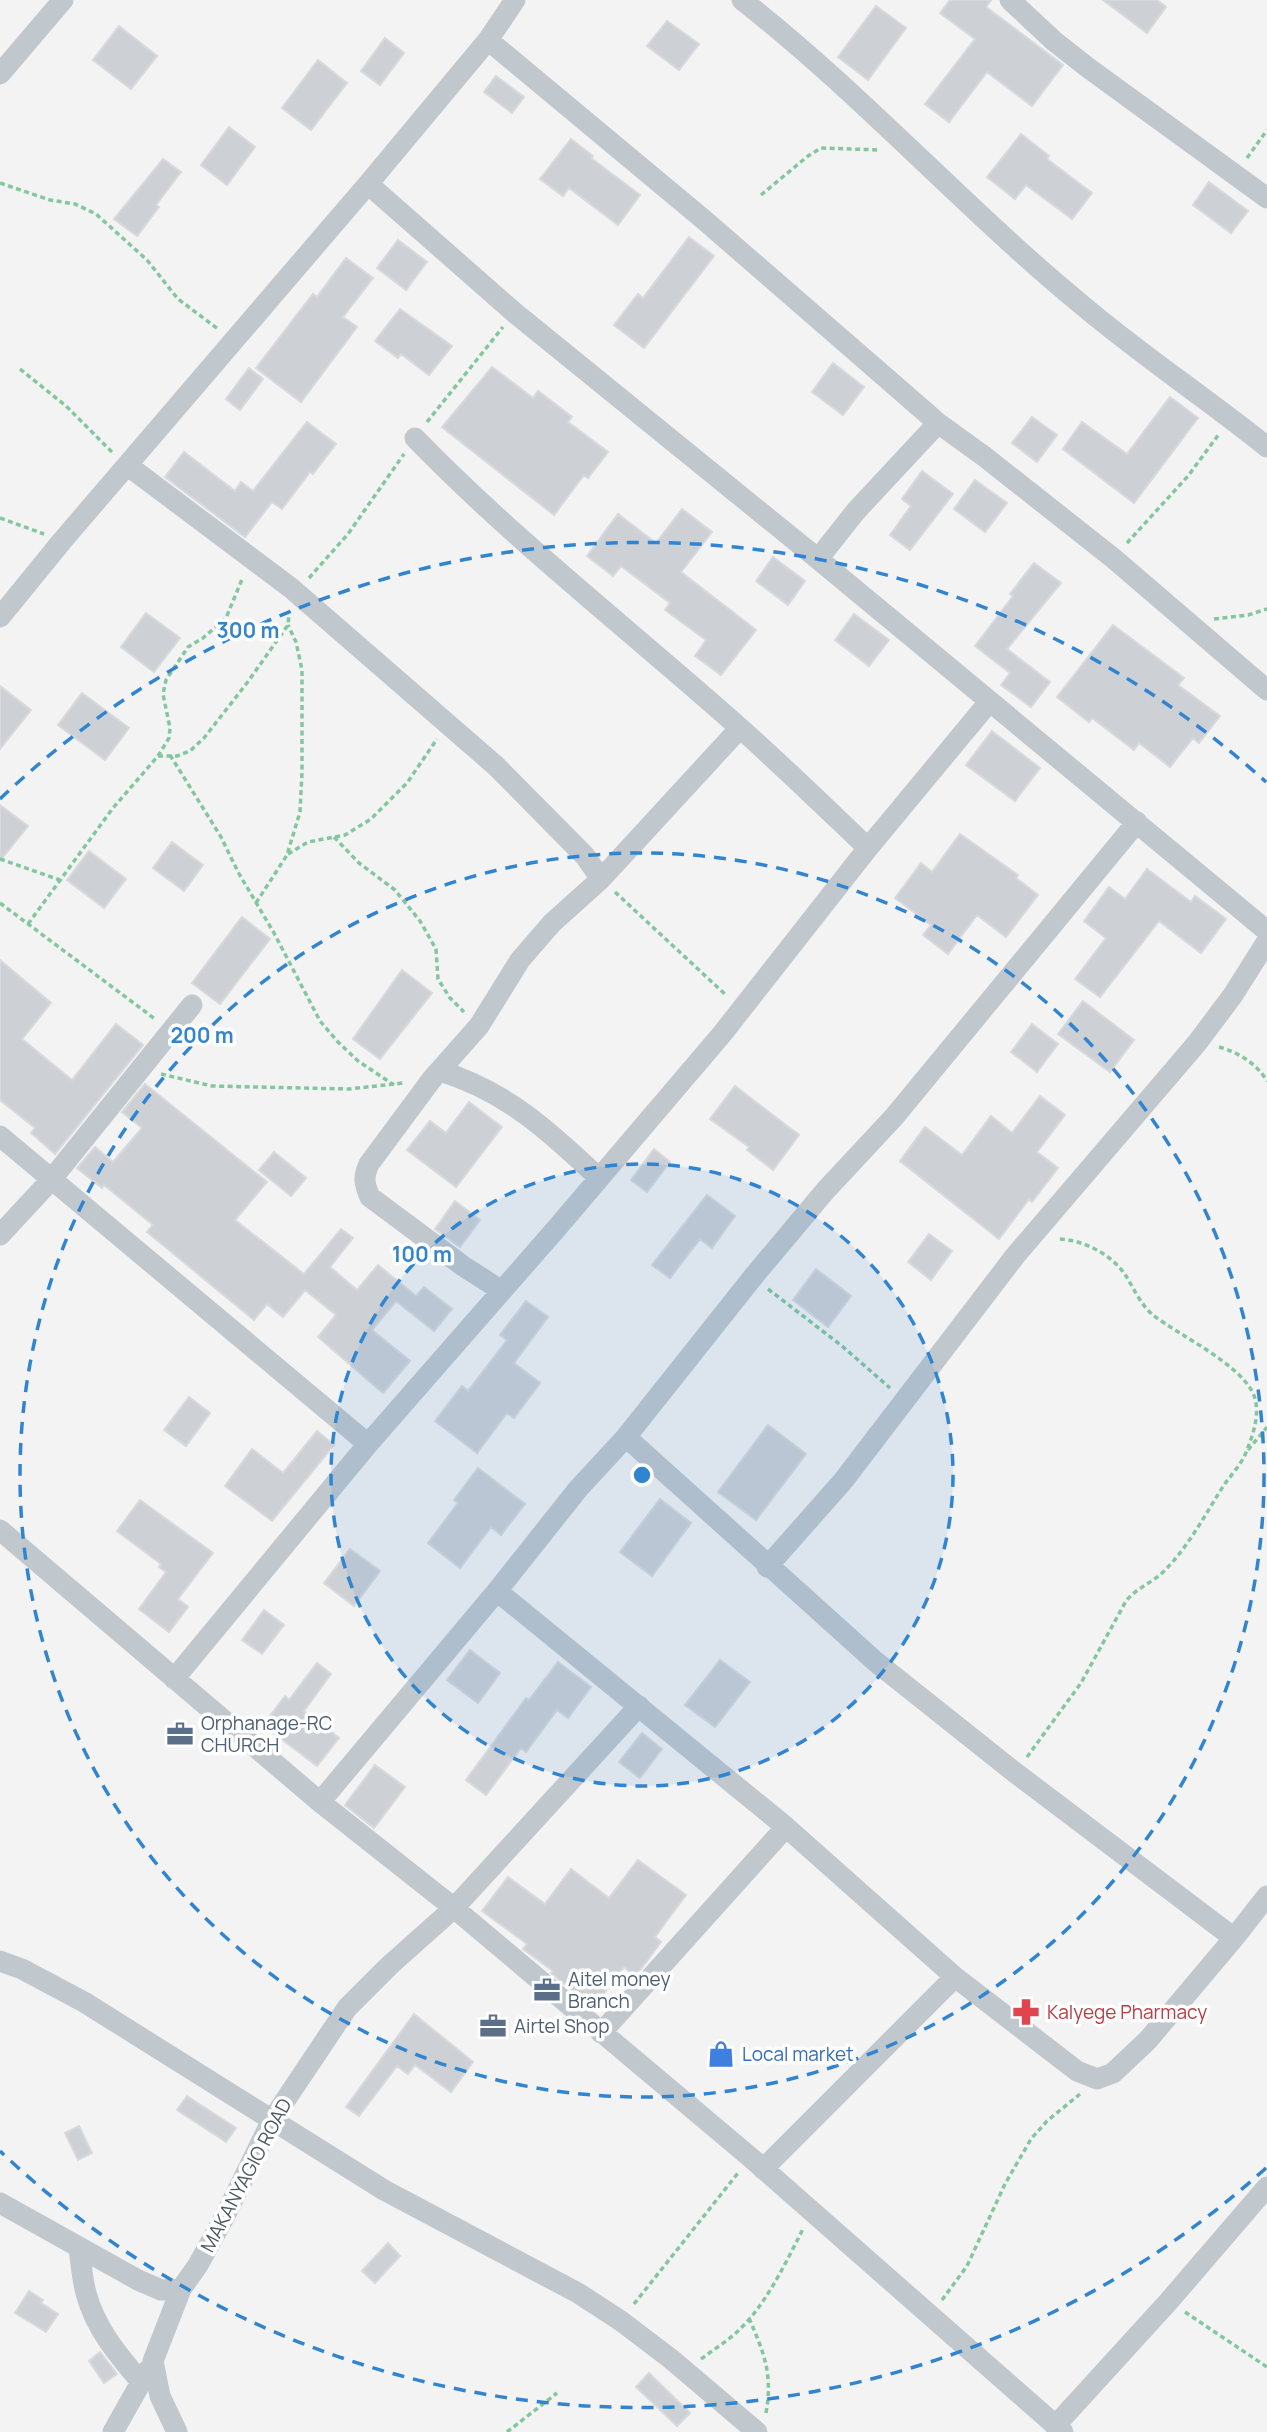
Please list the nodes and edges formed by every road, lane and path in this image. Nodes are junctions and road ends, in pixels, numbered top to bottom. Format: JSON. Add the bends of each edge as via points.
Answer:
{"nodes":[{"id":1,"x":63,"y":0,"type":"edge"},
{"id":2,"x":515,"y":0,"type":"edge"},
{"id":3,"x":742,"y":0,"type":"edge"},
{"id":4,"x":1010,"y":0,"type":"edge"},
{"id":5,"x":488,"y":40,"type":"junction"},
{"id":6,"x":0,"y":74,"type":"edge"},
{"id":7,"x":1267,"y":130,"type":"edge"},
{"id":8,"x":906,"y":145,"type":"junction"},
{"id":9,"x":1236,"y":174,"type":"junction"},
{"id":10,"x":0,"y":183,"type":"edge"},
{"id":11,"x":368,"y":184,"type":"junction"},
{"id":12,"x":761,"y":195,"type":"dead end"},
{"id":13,"x":1267,"y":198,"type":"edge"},
{"id":14,"x":234,"y":340,"type":"junction"},
{"id":15,"x":20,"y":369,"type":"dead end"},
{"id":16,"x":1231,"y":418,"type":"junction"},
{"id":17,"x":938,"y":423,"type":"junction"},
{"id":18,"x":415,"y":438,"type":"dead end"},
{"id":19,"x":1267,"y":447,"type":"edge"},
{"id":20,"x":127,"y":465,"type":"junction"},
{"id":21,"x":0,"y":518,"type":"edge"},
{"id":22,"x":62,"y":541,"type":"junction"},
{"id":23,"x":251,"y":558,"type":"junction"},
{"id":24,"x":1113,"y":558,"type":"junction"},
{"id":25,"x":818,"y":559,"type":"junction"},
{"id":26,"x":291,"y":588,"type":"junction"},
{"id":27,"x":1267,"y":609,"type":"edge"},
{"id":28,"x":0,"y":617,"type":"edge"},
{"id":29,"x":288,"y":625,"type":"junction"},
{"id":30,"x":1196,"y":628,"type":"junction"},
{"id":31,"x":1267,"y":690,"type":"edge"},
{"id":32,"x":989,"y":702,"type":"junction"},
{"id":33,"x":447,"y":724,"type":"junction"},
{"id":34,"x":740,"y":728,"type":"junction"},
{"id":35,"x":170,"y":755,"type":"junction"},
{"id":36,"x":158,"y":756,"type":"junction"},
{"id":37,"x":1137,"y":822,"type":"junction"},
{"id":38,"x":334,"y":837,"type":"junction"},
{"id":39,"x":868,"y":848,"type":"junction"},
{"id":40,"x":287,"y":855,"type":"junction"},
{"id":41,"x":0,"y":859,"type":"edge"},
{"id":42,"x":601,"y":879,"type":"junction"},
{"id":43,"x":60,"y":880,"type":"junction"},
{"id":44,"x":0,"y":903,"type":"edge"},
{"id":45,"x":257,"y":903,"type":"junction"},
{"id":46,"x":27,"y":924,"type":"junction"},
{"id":47,"x":1267,"y":931,"type":"edge"},
{"id":48,"x":1267,"y":941,"type":"edge"},
{"id":49,"x":192,"y":1005,"type":"dead end"},
{"id":50,"x":741,"y":1010,"type":"junction"},
{"id":51,"x":479,"y":1026,"type":"junction"},
{"id":52,"x":171,"y":1032,"type":"junction"},
{"id":53,"x":1197,"y":1043,"type":"junction"},
{"id":54,"x":142,"y":1069,"type":"junction"},
{"id":55,"x":1261,"y":1071,"type":"junction"},
{"id":56,"x":1267,"y":1071,"type":"edge"},
{"id":57,"x":436,"y":1075,"type":"junction"},
{"id":58,"x":1267,"y":1081,"type":"edge"},
{"id":59,"x":394,"y":1085,"type":"junction"},
{"id":60,"x":0,"y":1136,"type":"edge"},
{"id":61,"x":599,"y":1178,"type":"junction"},
{"id":62,"x":51,"y":1180,"type":"junction"},
{"id":63,"x":0,"y":1235,"type":"edge"},
{"id":64,"x":1028,"y":1240,"type":"junction"},
{"id":65,"x":753,"y":1277,"type":"junction"},
{"id":66,"x":502,"y":1292,"type":"junction"},
{"id":67,"x":904,"y":1400,"type":"junction"},
{"id":68,"x":1267,"y":1427,"type":"edge"},
{"id":69,"x":626,"y":1437,"type":"junction"},
{"id":70,"x":368,"y":1444,"type":"junction"},
{"id":71,"x":1247,"y":1453,"type":"junction"},
{"id":72,"x":0,"y":1530,"type":"edge"},
{"id":73,"x":767,"y":1567,"type":"junction"},
{"id":74,"x":497,"y":1591,"type":"junction"},
{"id":75,"x":174,"y":1679,"type":"junction"},
{"id":76,"x":639,"y":1706,"type":"junction"},
{"id":77,"x":1013,"y":1771,"type":"junction"},
{"id":78,"x":320,"y":1802,"type":"junction"},
{"id":79,"x":786,"y":1827,"type":"junction"},
{"id":80,"x":1267,"y":1896,"type":"edge"},
{"id":81,"x":454,"y":1908,"type":"junction"},
{"id":82,"x":1234,"y":1938,"type":"junction"},
{"id":83,"x":0,"y":1961,"type":"edge"},
{"id":84,"x":955,"y":1977,"type":"junction"},
{"id":85,"x":601,"y":2033,"type":"junction"},
{"id":86,"x":1097,"y":2079,"type":"junction"},
{"id":87,"x":272,"y":2120,"type":"junction"},
{"id":88,"x":757,"y":2163,"type":"junction"},
{"id":89,"x":1267,"y":2187,"type":"edge"},
{"id":90,"x":0,"y":2203,"type":"edge"},
{"id":91,"x":813,"y":2212,"type":"junction"},
{"id":92,"x":1259,"y":2212,"type":"edge"},
{"id":93,"x":79,"y":2248,"type":"junction"},
{"id":94,"x":181,"y":2289,"type":"junction"},
{"id":95,"x":1169,"y":2301,"type":"junction"},
{"id":96,"x":930,"y":2316,"type":"junction"},
{"id":97,"x":749,"y":2318,"type":"junction"},
{"id":98,"x":621,"y":2321,"type":"junction"},
{"id":99,"x":153,"y":2361,"type":"junction"},
{"id":100,"x":1267,"y":2367,"type":"edge"},
{"id":101,"x":684,"y":2371,"type":"junction"},
{"id":102,"x":141,"y":2382,"type":"junction"},
{"id":103,"x":557,"y":2393,"type":"dead end"},
{"id":104,"x":761,"y":2424,"type":"edge"},
{"id":105,"x":1059,"y":2429,"type":"edge"},
{"id":106,"x":113,"y":2432,"type":"edge"},
{"id":107,"x":177,"y":2432,"type":"edge"},
{"id":108,"x":507,"y":2432,"type":"edge"}],
"edges":[{"from":1,"to":6,"type":"street"},
{"from":2,"to":5,"type":"street"},
{"from":3,"to":8,"type":"street"},
{"from":4,"to":9,"type":"street","via":[[1087,66]]},
{"from":5,"to":11,"type":"street"},
{"from":5,"to":17,"type":"street"},
{"from":7,"to":9,"type":"path"},
{"from":8,"to":12,"type":"path","via":[[874,150],[821,148]]},
{"from":8,"to":16,"type":"street","via":[[1082,305]]},
{"from":9,"to":13,"type":"street"},
{"from":10,"to":14,"type":"path","via":[[96,214],[147,260],[178,299]]},
{"from":11,"to":14,"type":"street"},
{"from":11,"to":25,"type":"street","via":[[515,313]]},
{"from":14,"to":20,"type":"street"},
{"from":15,"to":20,"type":"path"},
{"from":16,"to":19,"type":"street"},
{"from":16,"to":24,"type":"path","via":[[1188,476]]},
{"from":17,"to":24,"type":"street"},
{"from":17,"to":25,"type":"street"},
{"from":18,"to":34,"type":"street","via":[[569,582]]},
{"from":20,"to":22,"type":"street"},
{"from":20,"to":23,"type":"street"},
{"from":21,"to":22,"type":"path"},
{"from":22,"to":28,"type":"street"},
{"from":23,"to":26,"type":"street"},
{"from":23,"to":36,"type":"path","via":[[226,618],[188,647],[166,680],[163,694],[169,738]]},
{"from":24,"to":30,"type":"street"},
{"from":25,"to":32,"type":"street"},
{"from":26,"to":29,"type":"path"},
{"from":26,"to":33,"type":"street"},
{"from":27,"to":30,"type":"path"},
{"from":29,"to":35,"type":"path","via":[[204,738],[190,751]]},
{"from":29,"to":40,"type":"path","via":[[302,670],[302,773],[300,812]]},
{"from":30,"to":31,"type":"street"},
{"from":32,"to":37,"type":"street"},
{"from":32,"to":39,"type":"street"},
{"from":33,"to":38,"type":"path","via":[[385,807],[356,830]]},
{"from":33,"to":42,"type":"street","via":[[550,820]]},
{"from":34,"to":39,"type":"street"},
{"from":34,"to":42,"type":"street"},
{"from":35,"to":36,"type":"path"},
{"from":35,"to":45,"type":"path"},
{"from":36,"to":43,"type":"path"},
{"from":37,"to":47,"type":"street"},
{"from":37,"to":65,"type":"street","via":[[894,1117]]},
{"from":38,"to":40,"type":"path","via":[[308,842]]},
{"from":38,"to":51,"type":"path","via":[[395,890],[420,920],[436,949],[438,978],[444,990]]},
{"from":39,"to":50,"type":"street"},
{"from":40,"to":45,"type":"path"},
{"from":41,"to":43,"type":"path"},
{"from":42,"to":50,"type":"path"},
{"from":42,"to":51,"type":"street","via":[[552,923],[520,960]]},
{"from":43,"to":46,"type":"path"},
{"from":44,"to":46,"type":"path"},
{"from":45,"to":59,"type":"path","via":[[320,1021],[358,1061]]},
{"from":46,"to":52,"type":"path"},
{"from":48,"to":53,"type":"street"},
{"from":49,"to":52,"type":"street"},
{"from":50,"to":61,"type":"street"},
{"from":51,"to":57,"type":"street"},
{"from":52,"to":54,"type":"street"},
{"from":53,"to":55,"type":"path","via":[[1234,1052]]},
{"from":53,"to":64,"type":"street"},
{"from":54,"to":59,"type":"path","via":[[212,1086],[349,1089]]},
{"from":54,"to":62,"type":"street"},
{"from":55,"to":56,"type":"path"},
{"from":55,"to":58,"type":"path"},
{"from":57,"to":59,"type":"path"},
{"from":57,"to":61,"type":"street","via":[[467,1079],[501,1096],[547,1129]]},
{"from":57,"to":66,"type":"street","via":[[369,1164],[365,1186],[370,1197]]},
{"from":60,"to":62,"type":"street"},
{"from":61,"to":66,"type":"street"},
{"from":62,"to":63,"type":"street"},
{"from":62,"to":70,"type":"street"},
{"from":64,"to":67,"type":"street"},
{"from":64,"to":71,"type":"path","via":[[1082,1242],[1125,1273],[1152,1314],[1237,1374],[1256,1405]]},
{"from":65,"to":67,"type":"path"},
{"from":65,"to":69,"type":"street"},
{"from":66,"to":70,"type":"street"},
{"from":67,"to":73,"type":"street","via":[[843,1480]]},
{"from":68,"to":71,"type":"path"},
{"from":69,"to":73,"type":"street"},
{"from":69,"to":74,"type":"street"},
{"from":70,"to":75,"type":"street"},
{"from":71,"to":77,"type":"path","via":[[1167,1569],[1126,1601],[1082,1683]]},
{"from":72,"to":75,"type":"street"},
{"from":73,"to":77,"type":"street","via":[[876,1662]]},
{"from":74,"to":76,"type":"street"},
{"from":74,"to":78,"type":"street"},
{"from":75,"to":78,"type":"street"},
{"from":76,"to":79,"type":"street"},
{"from":76,"to":81,"type":"street","name":"MAKANYAGIO ROAD"},
{"from":77,"to":82,"type":"street"},
{"from":78,"to":81,"type":"street"},
{"from":79,"to":84,"type":"street"},
{"from":79,"to":85,"type":"street"},
{"from":80,"to":82,"type":"street"},
{"from":81,"to":85,"type":"street"},
{"from":81,"to":87,"type":"street","name":"MAKANYAGIO ROAD","via":[[347,2008]]},
{"from":82,"to":86,"type":"street","via":[[1149,2040],[1113,2073]]},
{"from":83,"to":87,"type":"street","via":[[84,2002]]},
{"from":84,"to":86,"type":"street","via":[[1077,2071]]},
{"from":84,"to":88,"type":"street"},
{"from":85,"to":88,"type":"street"},
{"from":86,"to":96,"type":"path","via":[[1031,2139],[967,2266]]},
{"from":87,"to":94,"type":"street","name":"MAKANYAGIO ROAD","via":[[225,2216]]},
{"from":87,"to":98,"type":"street","via":[[395,2196],[578,2293]]},
{"from":88,"to":91,"type":"street"},
{"from":88,"to":98,"type":"path"},
{"from":89,"to":92,"type":"street"},
{"from":90,"to":93,"type":"street"},
{"from":91,"to":96,"type":"street"},
{"from":91,"to":97,"type":"path"},
{"from":92,"to":95,"type":"street"},
{"from":93,"to":94,"type":"street","via":[[161,2290]]},
{"from":93,"to":102,"type":"street","via":[[93,2314],[112,2348]]},
{"from":94,"to":99,"type":"street","name":"MAKANYAGIO ROAD"},
{"from":95,"to":100,"type":"path"},
{"from":95,"to":105,"type":"street"},
{"from":96,"to":105,"type":"street"},
{"from":97,"to":101,"type":"path"},
{"from":97,"to":104,"type":"path","via":[[769,2368],[768,2400]]},
{"from":98,"to":101,"type":"street"},
{"from":99,"to":102,"type":"street","name":"MAKANYAGIO ROAD"},
{"from":99,"to":107,"type":"street","via":[[160,2396]]},
{"from":101,"to":104,"type":"street"},
{"from":102,"to":106,"type":"street","name":"MAKANYAGIO ROAD"},
{"from":103,"to":108,"type":"path"}]}
